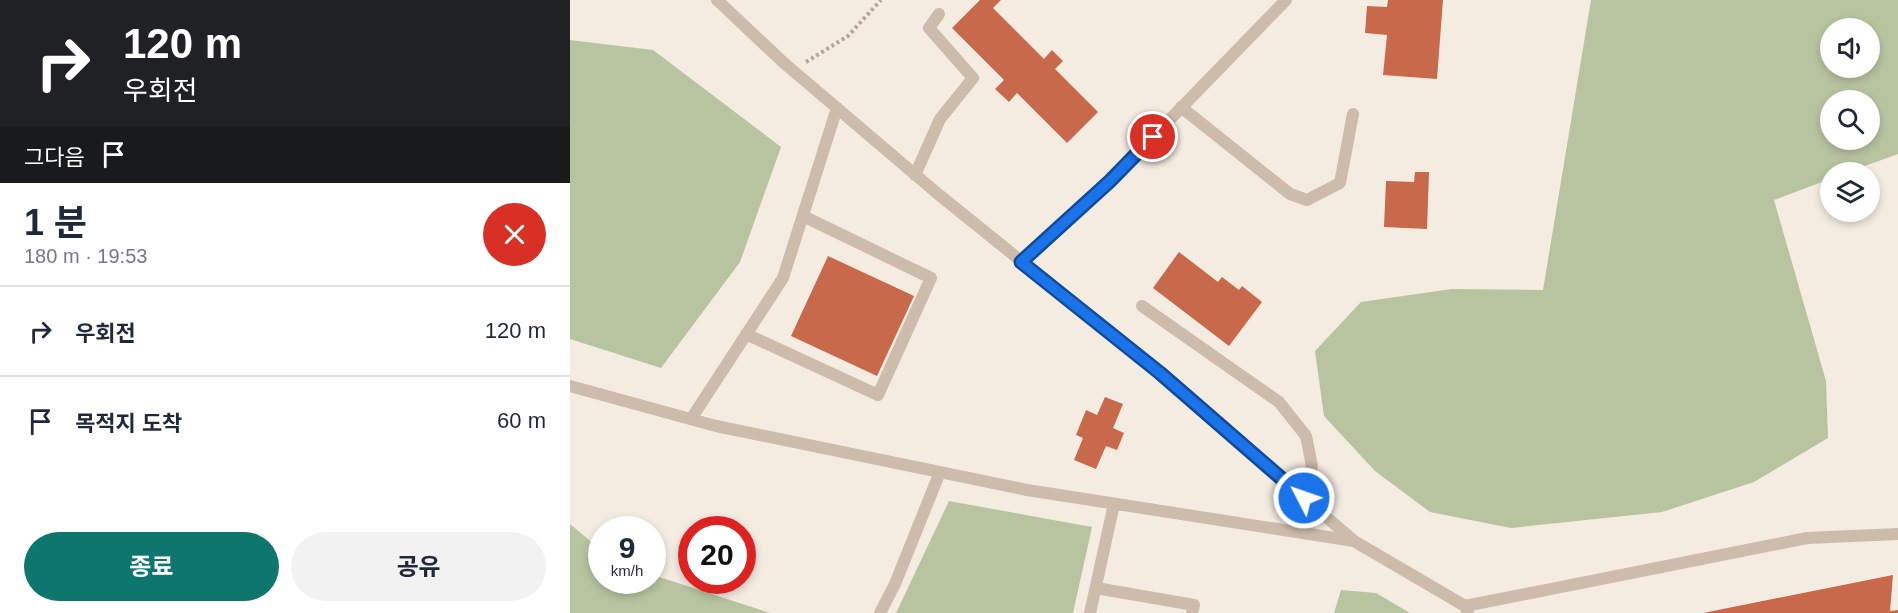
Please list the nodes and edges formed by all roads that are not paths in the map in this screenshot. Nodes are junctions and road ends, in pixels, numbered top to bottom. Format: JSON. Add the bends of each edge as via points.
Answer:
{"nodes":[{"id":1,"x":717,"y":0,"type":"edge"},
{"id":2,"x":1286,"y":0,"type":"edge"},
{"id":3,"x":939,"y":14,"type":"dead end"},
{"id":4,"x":837,"y":108,"type":"junction"},
{"id":5,"x":1181,"y":108,"type":"junction"},
{"id":6,"x":1353,"y":114,"type":"dead end"},
{"id":7,"x":915,"y":175,"type":"junction"},
{"id":8,"x":803,"y":216,"type":"junction"},
{"id":9,"x":1021,"y":262,"type":"junction"},
{"id":10,"x":1142,"y":306,"type":"dead end"},
{"id":11,"x":746,"y":334,"type":"junction"},
{"id":12,"x":570,"y":386,"type":"edge"},
{"id":13,"x":691,"y":419,"type":"junction"},
{"id":14,"x":940,"y":472,"type":"junction"},
{"id":15,"x":1304,"y":498,"type":"junction"},
{"id":16,"x":1114,"y":504,"type":"junction"},
{"id":17,"x":1898,"y":534,"type":"edge"},
{"id":18,"x":1354,"y":541,"type":"junction"},
{"id":19,"x":1096,"y":588,"type":"junction"},
{"id":20,"x":1466,"y":610,"type":"edge"},
{"id":21,"x":880,"y":613,"type":"edge"},
{"id":22,"x":1090,"y":613,"type":"edge"},
{"id":23,"x":1192,"y":613,"type":"edge"}],
"edges":[{"from":1,"to":4,"type":"lane"},
{"from":2,"to":5,"type":"lane"},
{"from":3,"to":7,"type":"lane","via":[[929,28],[973,78],[940,119]]},
{"from":4,"to":7,"type":"lane"},
{"from":4,"to":8,"type":"lane"},
{"from":5,"to":6,"type":"lane","via":[[1290,194],[1307,200],[1340,183]]},
{"from":5,"to":9,"type":"lane","via":[[1110,181]]},
{"from":7,"to":9,"type":"lane"},
{"from":8,"to":11,"type":"lane","via":[[783,278]]},
{"from":8,"to":11,"type":"lane","via":[[931,278],[878,395]]},
{"from":9,"to":15,"type":"lane","via":[[1160,373]]},
{"from":10,"to":15,"type":"lane","via":[[1279,402],[1306,436],[1312,466]]},
{"from":11,"to":13,"type":"lane"},
{"from":12,"to":13,"type":"lane"},
{"from":13,"to":14,"type":"lane"},
{"from":14,"to":16,"type":"lane"},
{"from":14,"to":21,"type":"lane","via":[[896,584]]},
{"from":15,"to":18,"type":"lane"},
{"from":16,"to":18,"type":"lane"},
{"from":16,"to":19,"type":"lane"},
{"from":17,"to":20,"type":"lane","via":[[1807,538]]},
{"from":18,"to":20,"type":"lane"},
{"from":19,"to":22,"type":"lane"},
{"from":19,"to":23,"type":"lane","via":[[1194,605]]}]}
